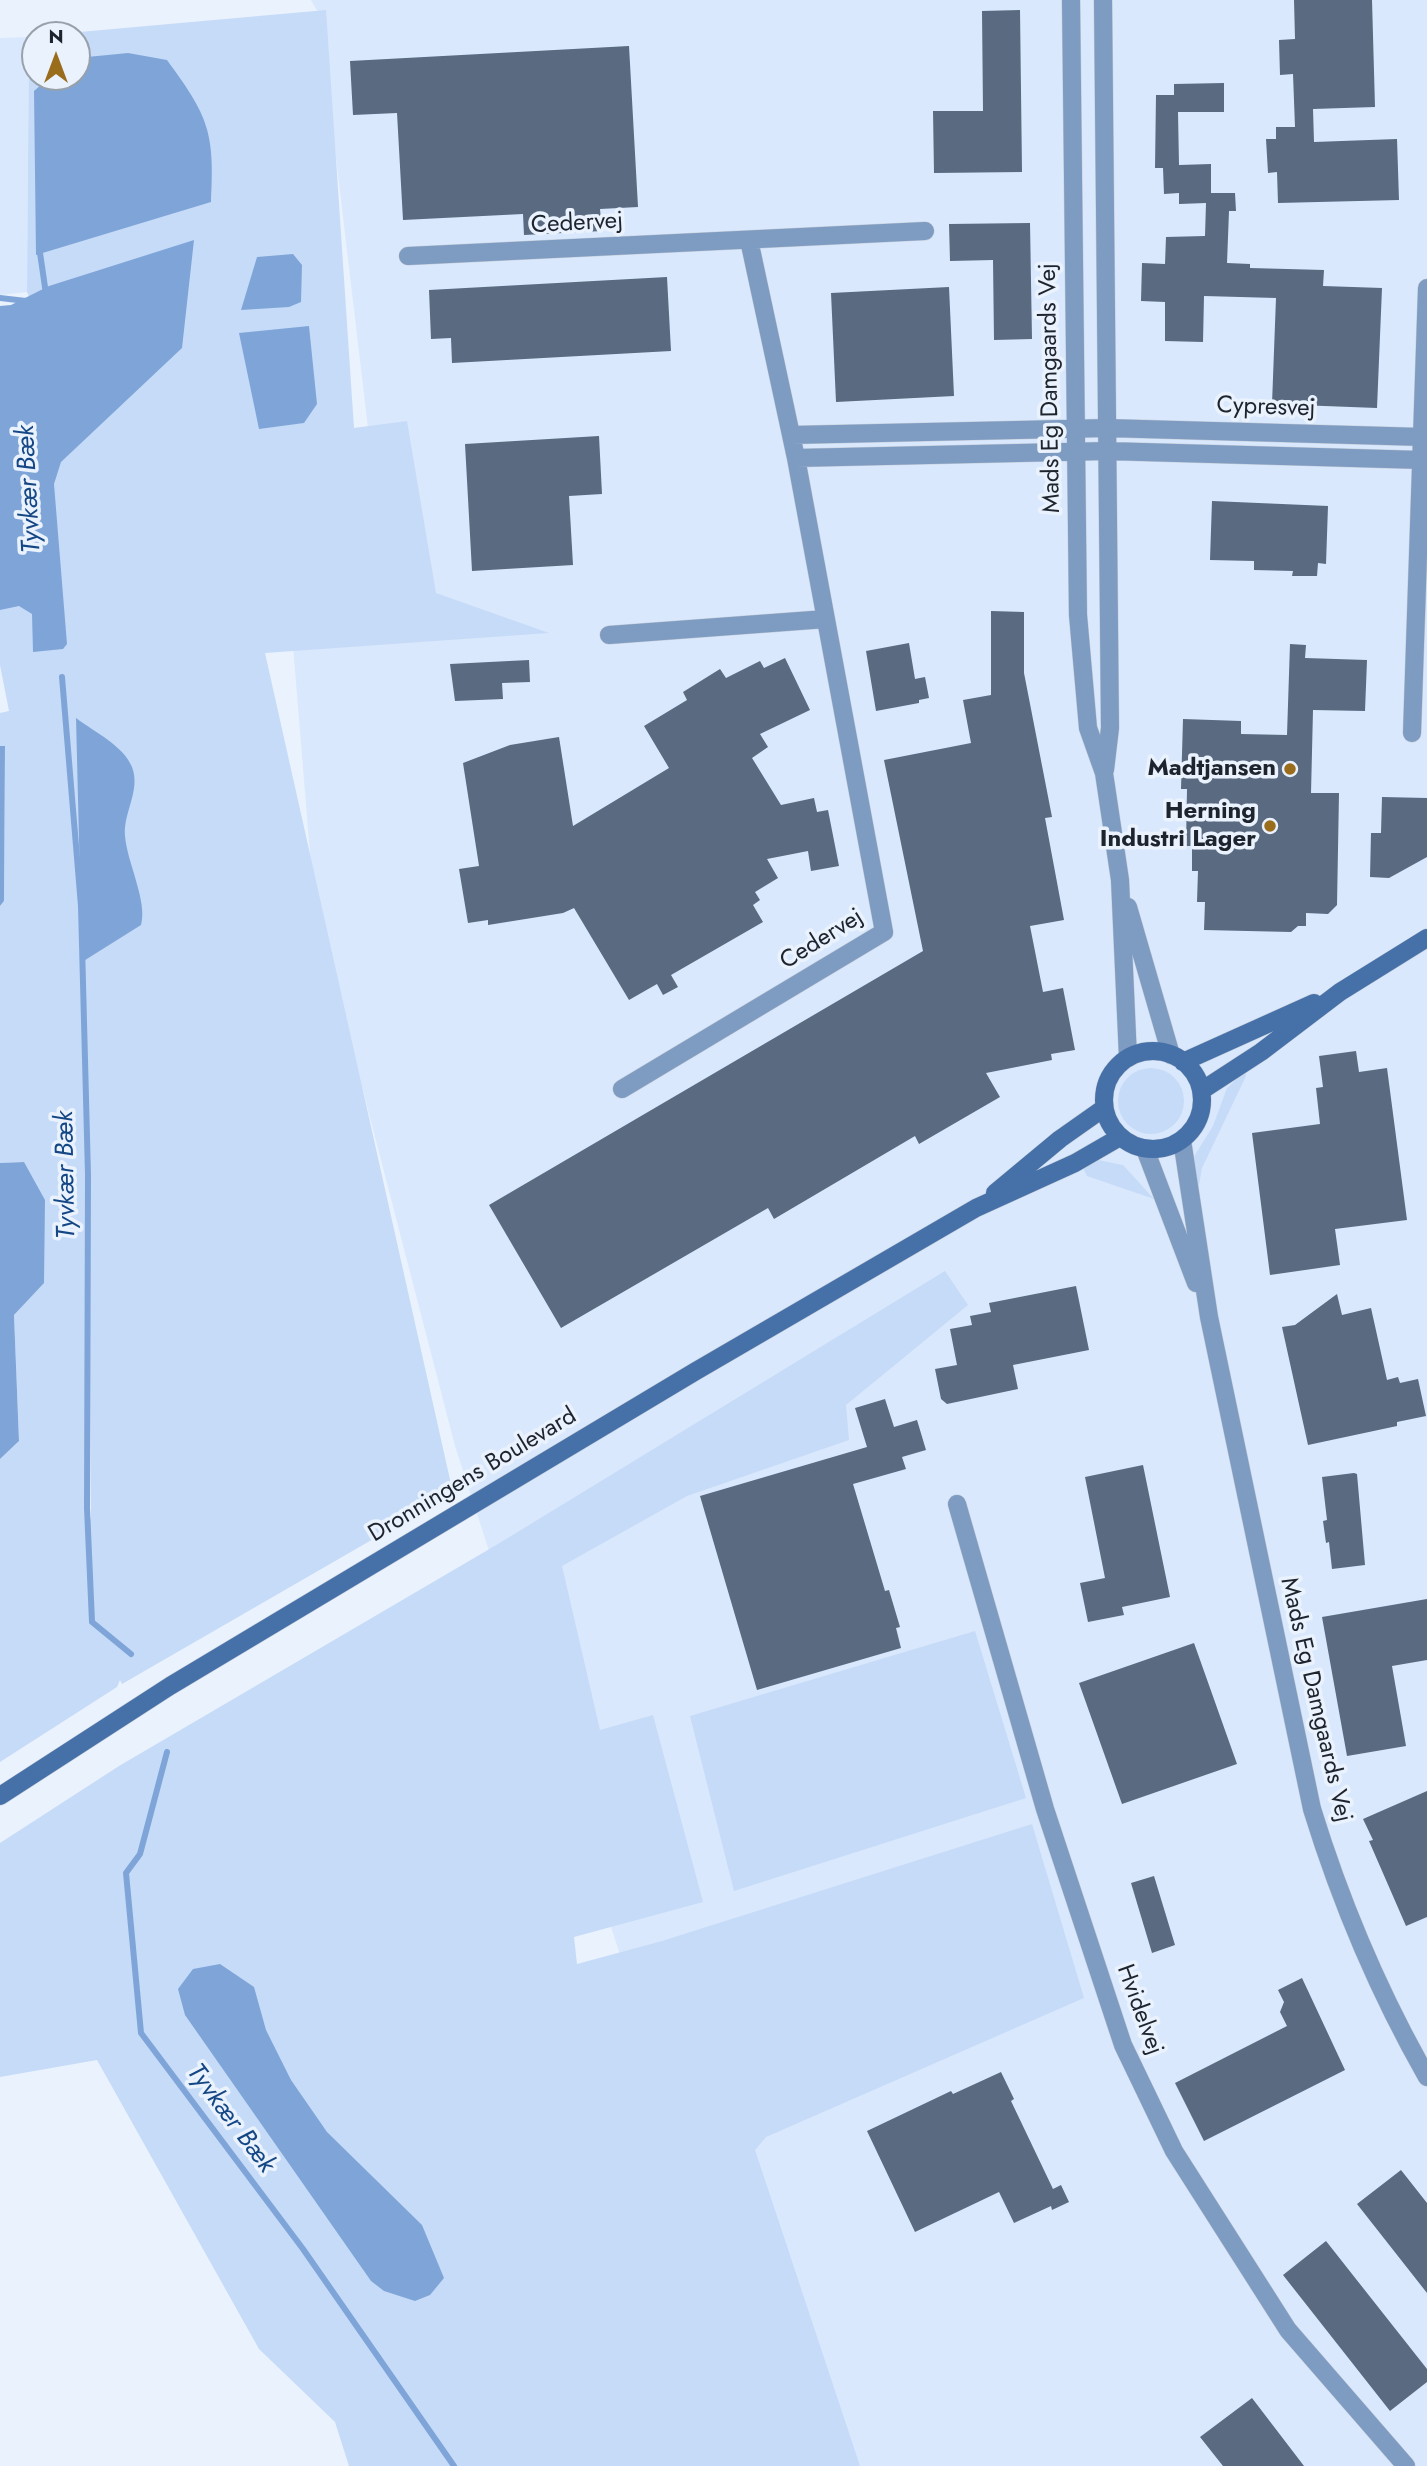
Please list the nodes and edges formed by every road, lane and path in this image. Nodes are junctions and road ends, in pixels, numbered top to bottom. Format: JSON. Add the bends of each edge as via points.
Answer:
{"nodes":[{"id":1,"x":1071,"y":0,"type":"edge"},
{"id":2,"x":1103,"y":0,"type":"edge"},
{"id":3,"x":925,"y":231,"type":"dead end"},
{"id":4,"x":749,"y":240,"type":"junction"},
{"id":5,"x":408,"y":256,"type":"dead end"},
{"id":6,"x":1427,"y":288,"type":"edge"},
{"id":7,"x":1076,"y":428,"type":"junction"},
{"id":8,"x":1107,"y":428,"type":"junction"},
{"id":9,"x":791,"y":435,"type":"junction"},
{"id":10,"x":1423,"y":437,"type":"junction"},
{"id":11,"x":1076,"y":451,"type":"junction"},
{"id":12,"x":1107,"y":451,"type":"junction"},
{"id":13,"x":796,"y":458,"type":"junction"},
{"id":14,"x":1423,"y":460,"type":"junction"},
{"id":15,"x":826,"y":620,"type":"junction"},
{"id":16,"x":609,"y":635,"type":"dead end"},
{"id":17,"x":1412,"y":733,"type":"dead end"},
{"id":18,"x":1104,"y":773,"type":"junction"},
{"id":19,"x":1120,"y":880,"type":"junction"},
{"id":20,"x":1427,"y":938,"type":"edge"},
{"id":21,"x":1340,"y":992,"type":"junction"},
{"id":22,"x":1128,"y":1058,"type":"junction"},
{"id":23,"x":1177,"y":1058,"type":"junction"},
{"id":24,"x":622,"y":1089,"type":"dead end"},
{"id":25,"x":1201,"y":1091,"type":"junction"},
{"id":26,"x":1104,"y":1108,"type":"junction"},
{"id":27,"x":1120,"y":1137,"type":"junction"},
{"id":28,"x":1182,"y":1140,"type":"junction"},
{"id":29,"x":1144,"y":1149,"type":"junction"},
{"id":30,"x":976,"y":1208,"type":"junction"},
{"id":31,"x":1209,"y":1317,"type":"junction"},
{"id":32,"x":957,"y":1504,"type":"dead end"},
{"id":33,"x":0,"y":1796,"type":"edge"},
{"id":34,"x":1427,"y":2077,"type":"edge"},
{"id":35,"x":1406,"y":2466,"type":"edge"}],
"edges":[{"from":1,"to":7,"type":"street","name":"Mads Eg Damgaards Vej"},
{"from":2,"to":8,"type":"street","name":"Mads Eg Damgaards Vej"},
{"from":3,"to":4,"type":"street","name":"Cedervej"},
{"from":4,"to":5,"type":"street","name":"Cedervej"},
{"from":4,"to":9,"type":"street","name":"Cedervej"},
{"from":6,"to":10,"type":"street"},
{"from":7,"to":8,"type":"street"},
{"from":7,"to":9,"type":"street"},
{"from":7,"to":11,"type":"street","name":"Mads Eg Damgaards Vej"},
{"from":8,"to":10,"type":"street","name":"Cypresvej"},
{"from":8,"to":12,"type":"street","name":"Mads Eg Damgaards Vej"},
{"from":9,"to":13,"type":"street","name":"Cedervej"},
{"from":10,"to":14,"type":"street"},
{"from":11,"to":12,"type":"street"},
{"from":11,"to":13,"type":"street"},
{"from":11,"to":18,"type":"street","name":"Mads Eg Damgaards Vej","via":[[1078,615],[1088,728]]},
{"from":12,"to":14,"type":"street","name":"Cypresvej"},
{"from":12,"to":18,"type":"street","name":"Mads Eg Damgaards Vej","via":[[1110,728]]},
{"from":13,"to":15,"type":"street","name":"Cedervej"},
{"from":14,"to":17,"type":"street"},
{"from":15,"to":16,"type":"street"},
{"from":15,"to":24,"type":"street","name":"Cedervej","via":[[884,932]]},
{"from":18,"to":19,"type":"street","name":"Mads Eg Damgaards Vej"},
{"from":19,"to":22,"type":"street","name":"Mads Eg Damgaards Vej"},
{"from":19,"to":23,"type":"street","name":"Mads Eg Damgaards Vej"},
{"from":20,"to":21,"type":"main road"},
{"from":21,"to":23,"type":"main road"},
{"from":21,"to":25,"type":"main road"},
{"from":22,"to":23,"type":"main road","via":[[1149,1051]]},
{"from":22,"to":26,"type":"main road","via":[[1113,1071],[1105,1088]]},
{"from":23,"to":25,"type":"main road","via":[[1195,1075]]},
{"from":25,"to":28,"type":"main road","via":[[1201,1110]]},
{"from":26,"to":27,"type":"main road"},
{"from":26,"to":30,"type":"main road","name":"Dronningens Boulevard"},
{"from":27,"to":29,"type":"main road"},
{"from":27,"to":30,"type":"main road","name":"Dronningens Boulevard"},
{"from":28,"to":29,"type":"main road","via":[[1164,1148]]},
{"from":28,"to":31,"type":"street","name":"Mads Eg Damgaards Vej"},
{"from":29,"to":31,"type":"street","name":"Mads Eg Damgaards Vej"},
{"from":30,"to":33,"type":"main road","name":"Dronningens Boulevard","via":[[170,1686]]},
{"from":31,"to":34,"type":"street","name":"Mads Eg Damgaards Vej","via":[[1312,1809],[1363,1951]]},
{"from":32,"to":35,"type":"street","name":"Hvidelvej","via":[[1045,1809],[1123,2045],[1174,2151],[1288,2330]]}]}
